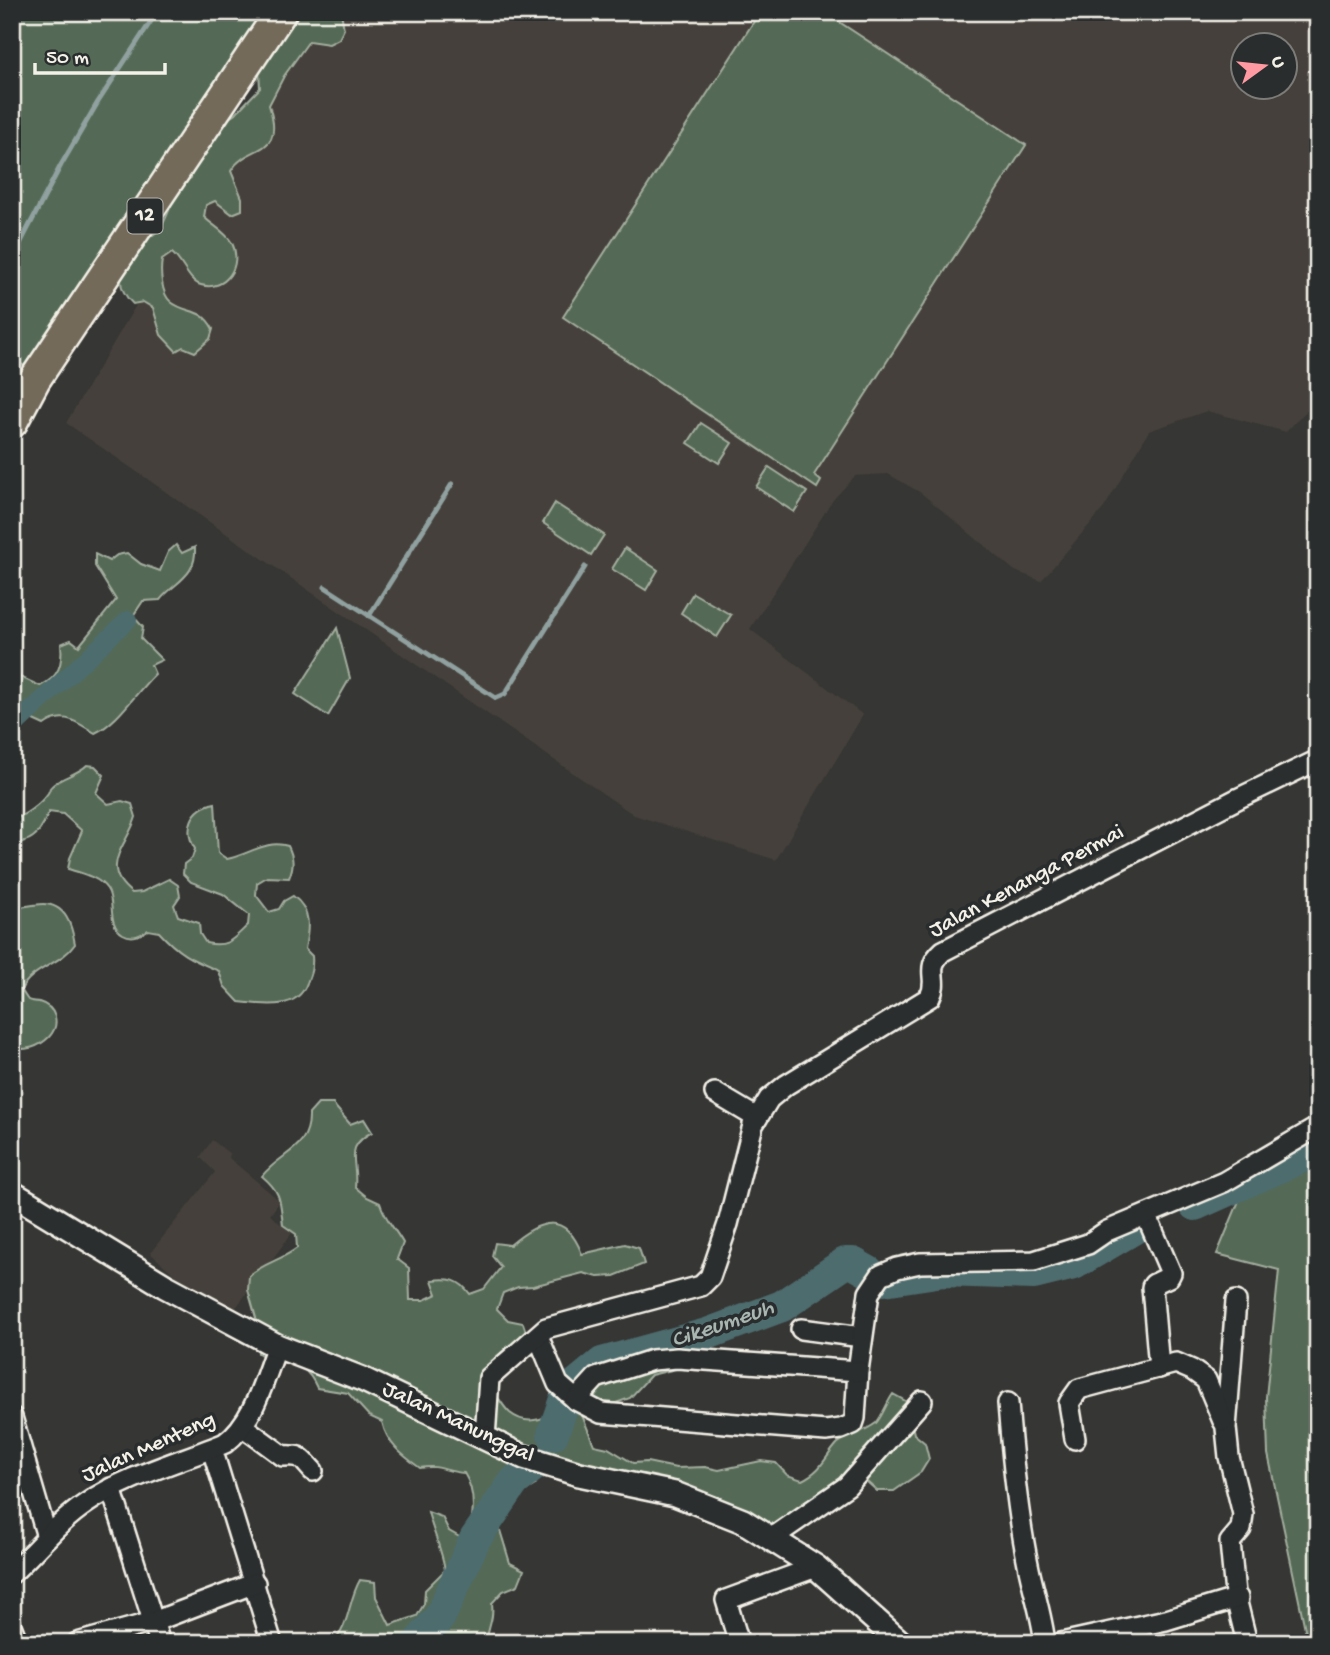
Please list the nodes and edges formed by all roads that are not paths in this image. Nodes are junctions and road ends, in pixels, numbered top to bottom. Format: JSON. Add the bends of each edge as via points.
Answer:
{"nodes":[{"id":1,"x":281,"y":12,"type":"edge"},
{"id":2,"x":12,"y":422,"type":"edge"},
{"id":3,"x":1318,"y":760,"type":"edge"},
{"id":4,"x":715,"y":1093,"type":"dead end"},
{"id":5,"x":757,"y":1118,"type":"junction"},
{"id":6,"x":1318,"y":1126,"type":"edge"},
{"id":7,"x":12,"y":1193,"type":"edge"},
{"id":8,"x":1146,"y":1215,"type":"junction"},
{"id":9,"x":1236,"y":1301,"type":"dead end"},
{"id":10,"x":801,"y":1329,"type":"dead end"},
{"id":11,"x":537,"y":1336,"type":"junction"},
{"id":12,"x":862,"y":1337,"type":"junction"},
{"id":13,"x":277,"y":1346,"type":"junction"},
{"id":14,"x":1159,"y":1368,"type":"junction"},
{"id":15,"x":858,"y":1371,"type":"junction"},
{"id":16,"x":576,"y":1400,"type":"junction"},
{"id":17,"x":922,"y":1401,"type":"dead end"},
{"id":18,"x":1008,"y":1403,"type":"dead end"},
{"id":19,"x":12,"y":1417,"type":"edge"},
{"id":20,"x":242,"y":1426,"type":"junction"},
{"id":21,"x":1226,"y":1428,"type":"junction"},
{"id":22,"x":485,"y":1438,"type":"junction"},
{"id":23,"x":1075,"y":1439,"type":"dead end"},
{"id":24,"x":212,"y":1449,"type":"junction"},
{"id":25,"x":313,"y":1471,"type":"dead end"},
{"id":26,"x":111,"y":1488,"type":"junction"},
{"id":27,"x":47,"y":1537,"type":"junction"},
{"id":28,"x":772,"y":1538,"type":"junction"},
{"id":29,"x":816,"y":1567,"type":"junction"},
{"id":30,"x":12,"y":1573,"type":"edge"},
{"id":31,"x":255,"y":1583,"type":"junction"},
{"id":32,"x":1238,"y":1598,"type":"junction"},
{"id":33,"x":153,"y":1622,"type":"junction"},
{"id":34,"x":12,"y":1628,"type":"edge"},
{"id":35,"x":18,"y":1643,"type":"edge"},
{"id":36,"x":78,"y":1643,"type":"edge"},
{"id":37,"x":160,"y":1643,"type":"edge"},
{"id":38,"x":272,"y":1643,"type":"edge"},
{"id":39,"x":738,"y":1643,"type":"edge"},
{"id":40,"x":901,"y":1643,"type":"edge"},
{"id":41,"x":1045,"y":1643,"type":"edge"},
{"id":42,"x":1061,"y":1643,"type":"edge"},
{"id":43,"x":1247,"y":1643,"type":"edge"}],
"edges":[{"from":1,"to":2,"type":"main road","number":"12","via":[[35,379]]},
{"from":3,"to":5,"type":"street","name":"Jalan Kenanga Permai","via":[[943,951],[931,968],[934,991],[930,998],[786,1085]]},
{"from":4,"to":5,"type":"street"},
{"from":5,"to":11,"type":"street","name":"Jalan Kenanga Permai","via":[[728,1224],[710,1277],[701,1286],[546,1328]]},
{"from":6,"to":8,"type":"street","via":[[1224,1182]]},
{"from":7,"to":13,"type":"street","name":"Jalan Manunggal","via":[[165,1286]]},
{"from":8,"to":12,"type":"street","via":[[1088,1244],[1034,1261],[920,1263],[897,1268],[881,1275],[869,1293]]},
{"from":8,"to":14,"type":"street","via":[[1171,1273],[1152,1287]]},
{"from":9,"to":21,"type":"street"},
{"from":10,"to":12,"type":"street"},
{"from":11,"to":16,"type":"street","via":[[558,1384]]},
{"from":11,"to":22,"type":"street","name":"Jalan Kenanga Permai","via":[[489,1378]]},
{"from":12,"to":15,"type":"street"},
{"from":13,"to":20,"type":"street","name":"Jalan Menteng"},
{"from":13,"to":22,"type":"street","name":"Jalan Manunggal","via":[[362,1379]]},
{"from":14,"to":21,"type":"street","via":[[1176,1363],[1206,1380]]},
{"from":14,"to":23,"type":"street","via":[[1079,1388],[1069,1402]]},
{"from":15,"to":16,"type":"street","via":[[652,1360],[596,1378]]},
{"from":15,"to":16,"type":"street","via":[[853,1424],[826,1431],[601,1413]]},
{"from":17,"to":28,"type":"street","via":[[847,1486]]},
{"from":18,"to":41,"type":"street","via":[[1014,1481]]},
{"from":19,"to":27,"type":"street"},
{"from":20,"to":24,"type":"street","name":"Jalan Menteng"},
{"from":20,"to":25,"type":"street","via":[[283,1455],[300,1456]]},
{"from":21,"to":32,"type":"street","via":[[1243,1514],[1241,1529],[1230,1542]]},
{"from":22,"to":28,"type":"street","name":"Jalan Manunggal","via":[[524,1457],[579,1474],[675,1494],[743,1521]]},
{"from":24,"to":26,"type":"street","name":"Jalan Menteng"},
{"from":24,"to":31,"type":"street"},
{"from":26,"to":27,"type":"street","name":"Jalan Menteng"},
{"from":26,"to":33,"type":"street"},
{"from":27,"to":30,"type":"street","name":"Jalan Menteng"},
{"from":28,"to":29,"type":"street","name":"Jalan Manunggal"},
{"from":29,"to":39,"type":"street","via":[[726,1600]]},
{"from":29,"to":40,"type":"street","name":"Jalan Manunggal"},
{"from":31,"to":33,"type":"street"},
{"from":31,"to":38,"type":"street"},
{"from":32,"to":42,"type":"street","via":[[1167,1620]]},
{"from":32,"to":43,"type":"street"},
{"from":33,"to":36,"type":"street"},
{"from":33,"to":37,"type":"street"},
{"from":34,"to":35,"type":"street"}]}
